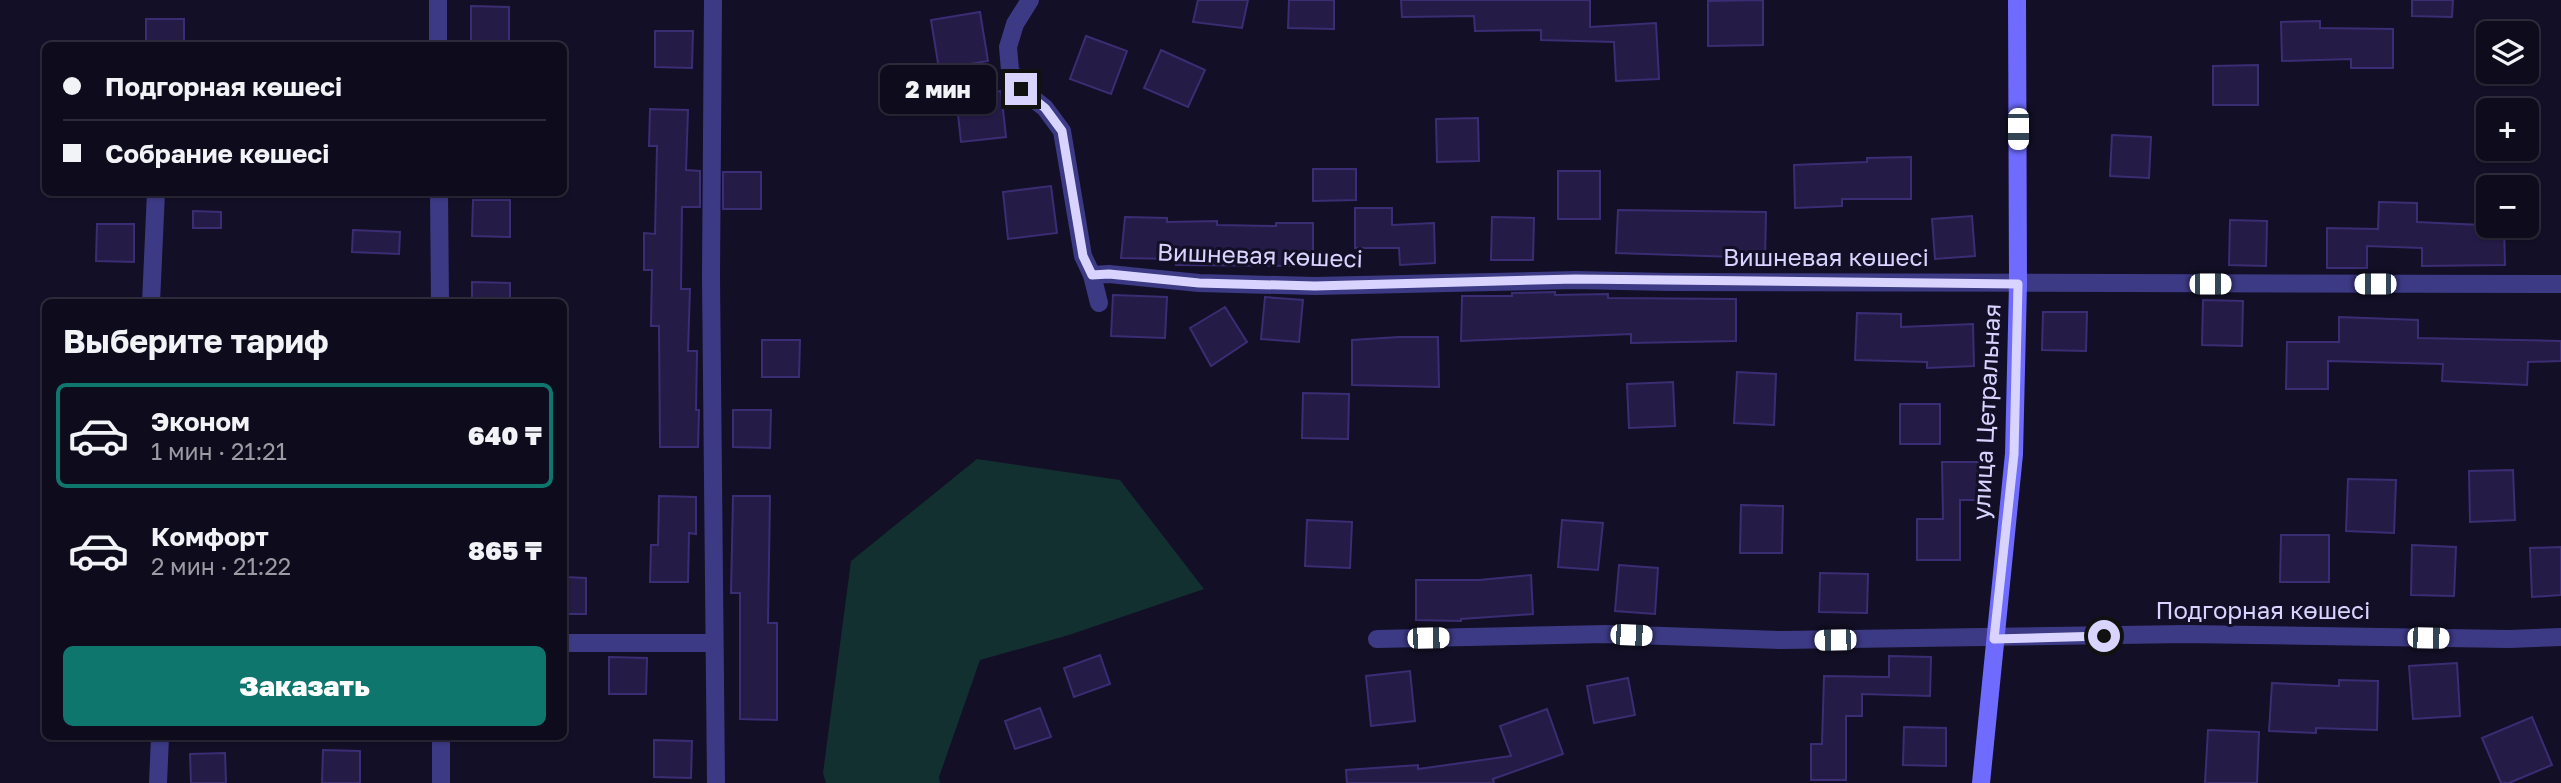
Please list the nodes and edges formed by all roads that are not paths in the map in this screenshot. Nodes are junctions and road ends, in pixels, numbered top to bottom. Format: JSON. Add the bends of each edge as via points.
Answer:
{"nodes":[{"id":1,"x":438,"y":0,"type":"edge"},
{"id":2,"x":713,"y":0,"type":"edge"},
{"id":3,"x":1030,"y":0,"type":"edge"},
{"id":4,"x":2017,"y":0,"type":"edge"},
{"id":5,"x":438,"y":42,"type":"edge"},
{"id":6,"x":156,"y":196,"type":"edge"},
{"id":7,"x":439,"y":196,"type":"edge"},
{"id":8,"x":1092,"y":275,"type":"junction"},
{"id":9,"x":2018,"y":284,"type":"junction"},
{"id":10,"x":2561,"y":284,"type":"edge"},
{"id":11,"x":151,"y":299,"type":"edge"},
{"id":12,"x":440,"y":299,"type":"edge"},
{"id":13,"x":1099,"y":303,"type":"dead end"},
{"id":14,"x":2561,"y":637,"type":"edge"},
{"id":15,"x":1377,"y":639,"type":"dead end"},
{"id":16,"x":1994,"y":639,"type":"junction"},
{"id":17,"x":567,"y":643,"type":"edge"},
{"id":18,"x":714,"y":643,"type":"junction"},
{"id":19,"x":160,"y":740,"type":"edge"},
{"id":20,"x":441,"y":740,"type":"edge"},
{"id":21,"x":158,"y":783,"type":"edge"},
{"id":22,"x":441,"y":783,"type":"edge"},
{"id":23,"x":716,"y":783,"type":"edge"},
{"id":24,"x":1982,"y":783,"type":"edge"}],
"edges":[{"from":1,"to":5,"type":"street"},
{"from":2,"to":18,"type":"street"},
{"from":3,"to":8,"type":"street","via":[[1008,47],[1010,70],[1021,89],[1045,108],[1062,131],[1083,256]]},
{"from":4,"to":9,"type":"street","name":"улица Цетральная"},
{"from":6,"to":11,"type":"street"},
{"from":7,"to":12,"type":"street"},
{"from":8,"to":9,"type":"street","name":"Вишневая көшесі","via":[[1315,286],[1575,279]]},
{"from":8,"to":13,"type":"street"},
{"from":9,"to":10,"type":"street","name":"Вишневая көшесі"},
{"from":9,"to":16,"type":"street","name":"улица Цетральная","via":[[2014,454]]},
{"from":14,"to":16,"type":"street","name":"Подгорная көшесі","via":[[2187,634]]},
{"from":15,"to":16,"type":"street","name":"Подгорная көшесі","via":[[1606,634],[1781,640]]},
{"from":16,"to":24,"type":"street","name":"улица Цетральная"},
{"from":17,"to":18,"type":"street"},
{"from":18,"to":23,"type":"street"},
{"from":19,"to":21,"type":"street"},
{"from":20,"to":22,"type":"street"}]}
